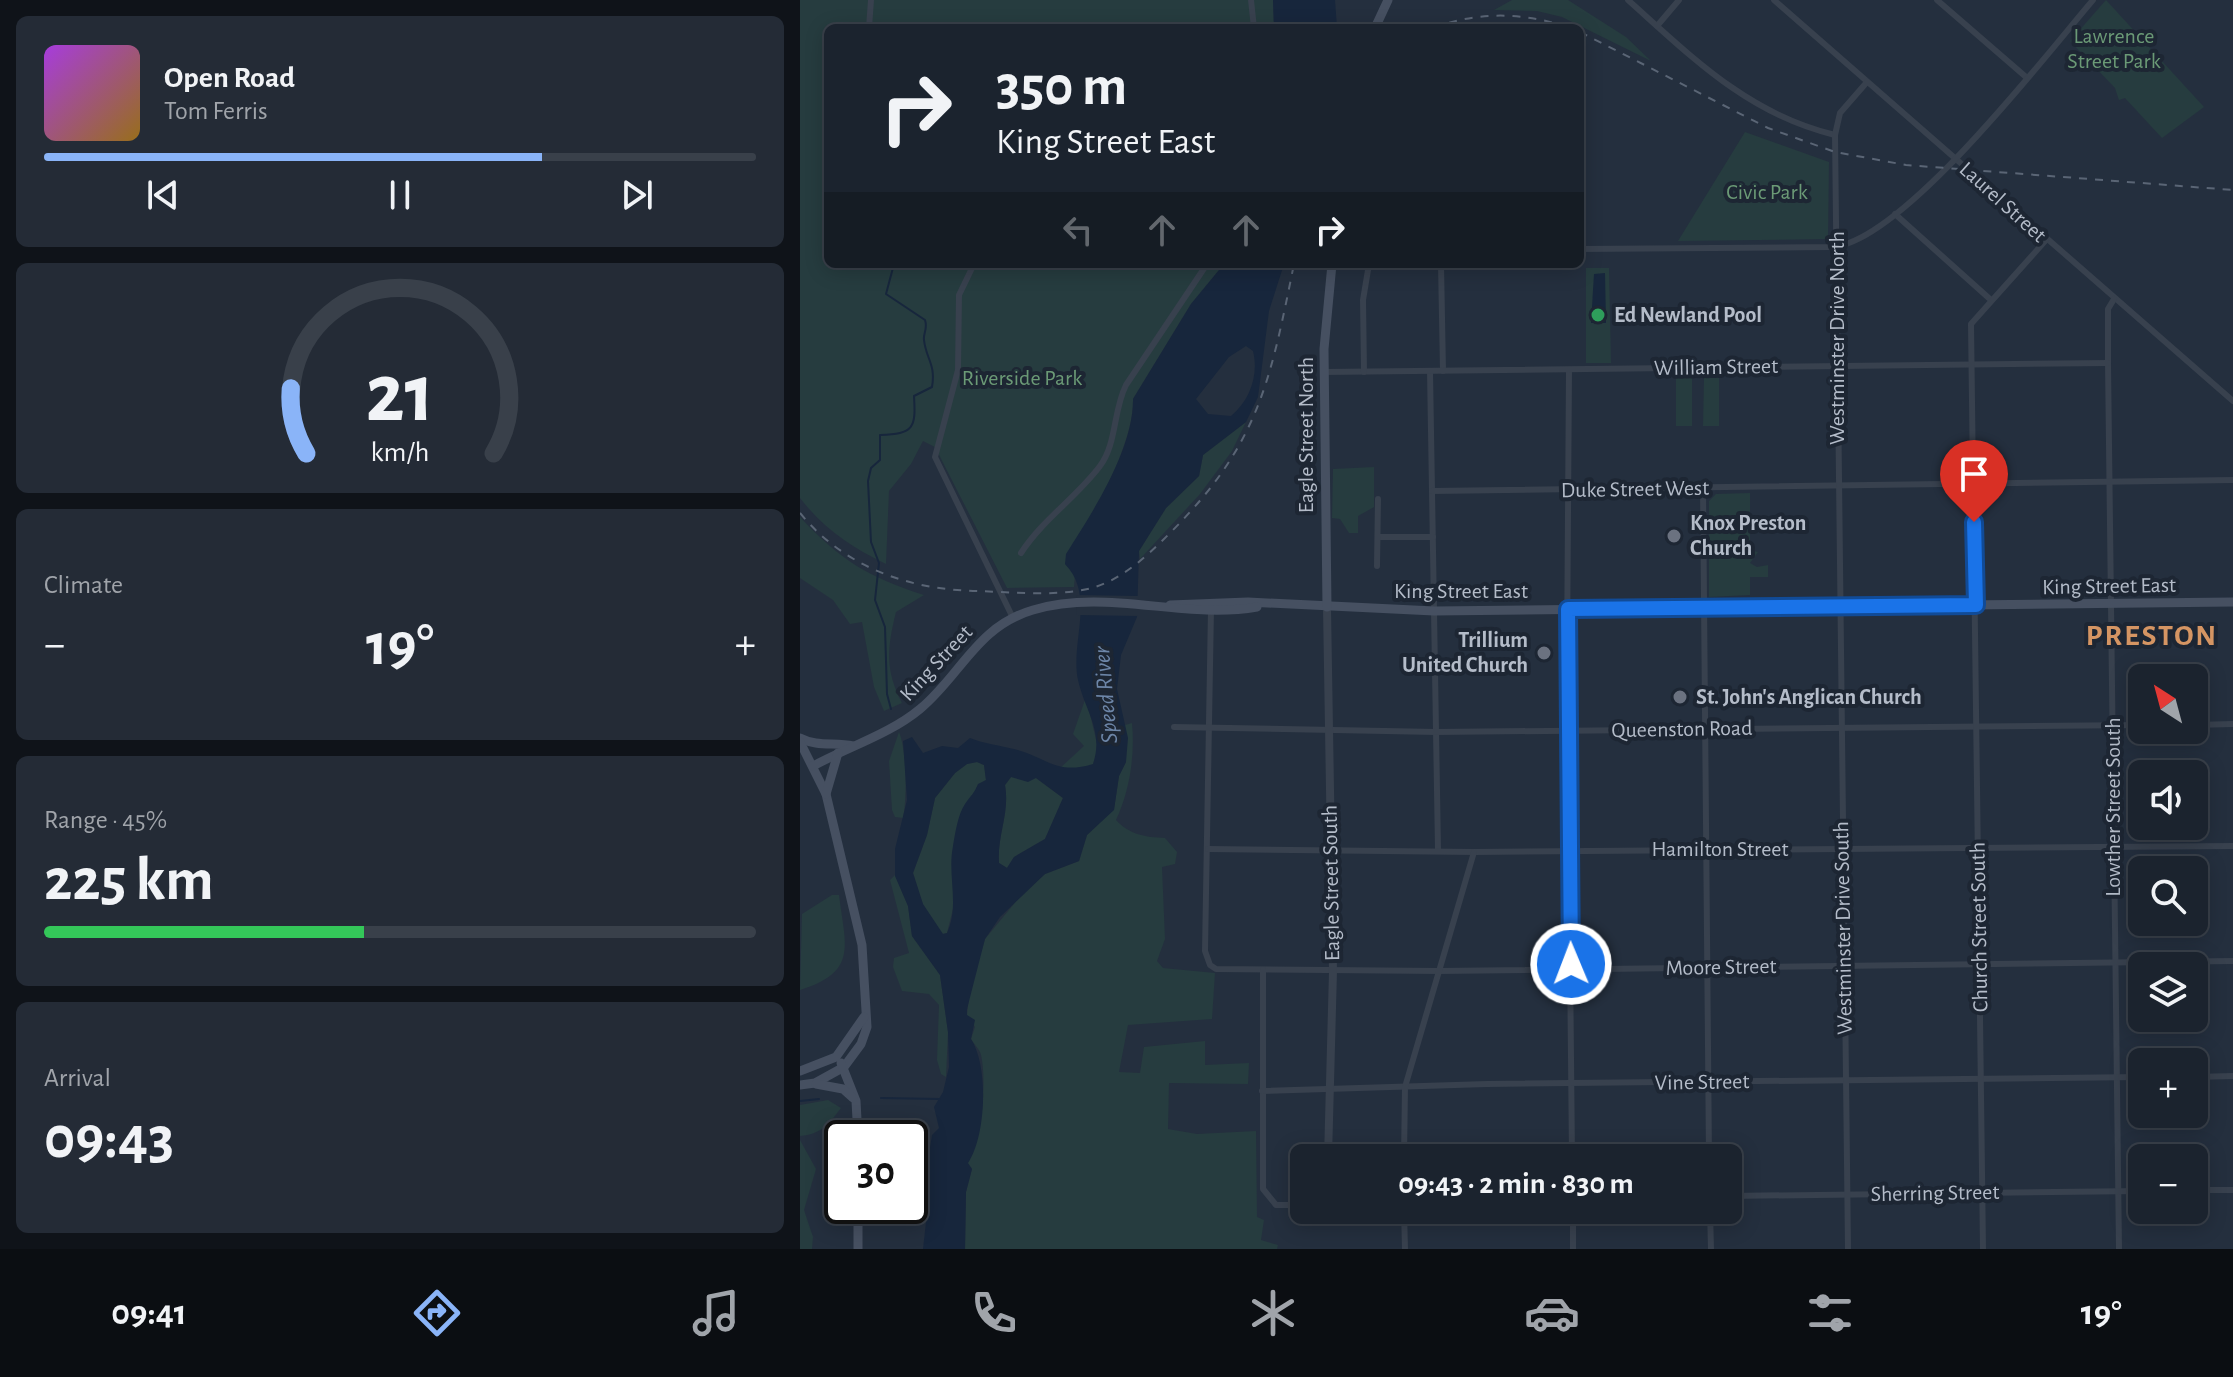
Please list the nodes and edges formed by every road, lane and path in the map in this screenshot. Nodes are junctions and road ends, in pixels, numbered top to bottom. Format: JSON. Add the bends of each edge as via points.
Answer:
{"nodes":[{"id":1,"x":871,"y":0,"type":"edge"},
{"id":2,"x":1251,"y":0,"type":"edge"},
{"id":3,"x":1388,"y":0,"type":"edge"},
{"id":4,"x":1628,"y":0,"type":"edge"},
{"id":5,"x":1679,"y":0,"type":"edge"},
{"id":6,"x":1774,"y":0,"type":"edge"},
{"id":7,"x":1937,"y":0,"type":"edge"},
{"id":8,"x":2093,"y":0,"type":"edge"},
{"id":9,"x":869,"y":24,"type":"edge"},
{"id":10,"x":1254,"y":24,"type":"edge"},
{"id":11,"x":1377,"y":24,"type":"edge"},
{"id":12,"x":1657,"y":26,"type":"junction"},
{"id":13,"x":2026,"y":77,"type":"junction"},
{"id":14,"x":1867,"y":82,"type":"junction"},
{"id":15,"x":1835,"y":135,"type":"junction"},
{"id":16,"x":1955,"y":159,"type":"junction"},
{"id":17,"x":1895,"y":214,"type":"junction"},
{"id":18,"x":2046,"y":240,"type":"junction"},
{"id":19,"x":1837,"y":246,"type":"junction"},
{"id":20,"x":1584,"y":249,"type":"edge"},
{"id":21,"x":972,"y":268,"type":"edge"},
{"id":22,"x":1204,"y":268,"type":"edge"},
{"id":23,"x":1331,"y":268,"type":"edge"},
{"id":24,"x":1368,"y":268,"type":"edge"},
{"id":25,"x":1441,"y":268,"type":"edge"},
{"id":26,"x":2114,"y":299,"type":"junction"},
{"id":27,"x":1991,"y":300,"type":"junction"},
{"id":28,"x":2108,"y":363,"type":"junction"},
{"id":29,"x":1972,"y":365,"type":"junction"},
{"id":30,"x":1837,"y":366,"type":"junction"},
{"id":31,"x":1569,"y":370,"type":"junction"},
{"id":32,"x":1430,"y":371,"type":"junction"},
{"id":33,"x":1443,"y":371,"type":"junction"},
{"id":34,"x":1324,"y":372,"type":"junction"},
{"id":35,"x":1364,"y":372,"type":"junction"},
{"id":36,"x":2233,"y":401,"type":"edge"},
{"id":37,"x":2233,"y":480,"type":"edge"},
{"id":38,"x":2111,"y":482,"type":"junction"},
{"id":39,"x":1973,"y":484,"type":"junction"},
{"id":40,"x":1837,"y":486,"type":"junction"},
{"id":41,"x":1703,"y":488,"type":"junction"},
{"id":42,"x":1568,"y":489,"type":"junction"},
{"id":43,"x":1432,"y":491,"type":"junction"},
{"id":44,"x":1378,"y":499,"type":"dead end"},
{"id":45,"x":1378,"y":537,"type":"junction"},
{"id":46,"x":1433,"y":537,"type":"junction"},
{"id":47,"x":1021,"y":553,"type":"dead end"},
{"id":48,"x":1377,"y":566,"type":"dead end"},
{"id":49,"x":2233,"y":602,"type":"edge"},
{"id":50,"x":2112,"y":604,"type":"junction"},
{"id":51,"x":1138,"y":605,"type":"joint"},
{"id":52,"x":1170,"y":605,"type":"junction"},
{"id":53,"x":1265,"y":605,"type":"junction"},
{"id":54,"x":1976,"y":605,"type":"junction"},
{"id":55,"x":1839,"y":606,"type":"junction"},
{"id":56,"x":1327,"y":607,"type":"junction"},
{"id":57,"x":1704,"y":608,"type":"junction"},
{"id":58,"x":1211,"y":609,"type":"junction"},
{"id":59,"x":1568,"y":609,"type":"junction"},
{"id":60,"x":1434,"y":611,"type":"junction"},
{"id":61,"x":1013,"y":618,"type":"junction"},
{"id":62,"x":2233,"y":724,"type":"edge"},
{"id":63,"x":2128,"y":725,"type":"edge"},
{"id":64,"x":2208,"y":725,"type":"edge"},
{"id":65,"x":2113,"y":726,"type":"junction"},
{"id":66,"x":1174,"y":727,"type":"dead end"},
{"id":67,"x":1977,"y":727,"type":"junction"},
{"id":68,"x":1209,"y":728,"type":"junction"},
{"id":69,"x":1841,"y":728,"type":"junction"},
{"id":70,"x":1329,"y":729,"type":"junction"},
{"id":71,"x":1705,"y":729,"type":"junction"},
{"id":72,"x":1568,"y":730,"type":"junction"},
{"id":73,"x":1436,"y":732,"type":"junction"},
{"id":74,"x":800,"y":740,"type":"edge"},
{"id":75,"x":853,"y":746,"type":"junction"},
{"id":76,"x":838,"y":753,"type":"junction"},
{"id":77,"x":813,"y":766,"type":"junction"},
{"id":78,"x":826,"y":794,"type":"junction"},
{"id":79,"x":2114,"y":846,"type":"junction"},
{"id":80,"x":2233,"y":846,"type":"edge"},
{"id":81,"x":1978,"y":848,"type":"junction"},
{"id":82,"x":1208,"y":849,"type":"junction"},
{"id":83,"x":1706,"y":849,"type":"junction"},
{"id":84,"x":1841,"y":849,"type":"junction"},
{"id":85,"x":1331,"y":850,"type":"junction"},
{"id":86,"x":1438,"y":850,"type":"junction"},
{"id":87,"x":1569,"y":850,"type":"junction"},
{"id":88,"x":1474,"y":852,"type":"junction"},
{"id":89,"x":2233,"y":961,"type":"edge"},
{"id":90,"x":2116,"y":963,"type":"junction"},
{"id":91,"x":1844,"y":965,"type":"junction"},
{"id":92,"x":1980,"y":965,"type":"junction"},
{"id":93,"x":1708,"y":968,"type":"junction"},
{"id":94,"x":1572,"y":969,"type":"junction"},
{"id":95,"x":1263,"y":970,"type":"junction"},
{"id":96,"x":1333,"y":971,"type":"junction"},
{"id":97,"x":1439,"y":971,"type":"junction"},
{"id":98,"x":864,"y":1017,"type":"junction"},
{"id":99,"x":836,"y":1057,"type":"junction"},
{"id":100,"x":844,"y":1067,"type":"junction"},
{"id":101,"x":800,"y":1071,"type":"edge"},
{"id":102,"x":2233,"y":1076,"type":"edge"},
{"id":103,"x":2208,"y":1077,"type":"edge"},
{"id":104,"x":2115,"y":1078,"type":"junction"},
{"id":105,"x":2128,"y":1078,"type":"edge"},
{"id":106,"x":1845,"y":1080,"type":"junction"},
{"id":107,"x":1981,"y":1080,"type":"junction"},
{"id":108,"x":1708,"y":1082,"type":"junction"},
{"id":109,"x":815,"y":1083,"type":"junction"},
{"id":110,"x":1572,"y":1084,"type":"junction"},
{"id":111,"x":800,"y":1085,"type":"edge"},
{"id":112,"x":1405,"y":1087,"type":"junction"},
{"id":113,"x":1330,"y":1090,"type":"junction"},
{"id":114,"x":1262,"y":1091,"type":"junction"},
{"id":115,"x":856,"y":1101,"type":"junction"},
{"id":116,"x":857,"y":1120,"type":"edge"},
{"id":117,"x":1328,"y":1144,"type":"edge"},
{"id":118,"x":1404,"y":1144,"type":"edge"},
{"id":119,"x":1572,"y":1144,"type":"edge"},
{"id":120,"x":1709,"y":1144,"type":"edge"},
{"id":121,"x":2208,"y":1190,"type":"edge"},
{"id":122,"x":2233,"y":1190,"type":"edge"},
{"id":123,"x":2117,"y":1191,"type":"junction"},
{"id":124,"x":2128,"y":1191,"type":"edge"},
{"id":125,"x":1982,"y":1193,"type":"junction"},
{"id":126,"x":1847,"y":1195,"type":"junction"},
{"id":127,"x":1742,"y":1196,"type":"edge"},
{"id":128,"x":1290,"y":1206,"type":"edge"},
{"id":129,"x":858,"y":1224,"type":"edge"},
{"id":130,"x":1404,"y":1224,"type":"edge"},
{"id":131,"x":1573,"y":1224,"type":"edge"},
{"id":132,"x":1710,"y":1224,"type":"edge"},
{"id":133,"x":858,"y":1249,"type":"edge"},
{"id":134,"x":1405,"y":1249,"type":"edge"},
{"id":135,"x":1573,"y":1249,"type":"edge"},
{"id":136,"x":1711,"y":1249,"type":"edge"},
{"id":137,"x":1848,"y":1249,"type":"edge"},
{"id":138,"x":1983,"y":1249,"type":"edge"},
{"id":139,"x":2119,"y":1249,"type":"edge"}],
"edges":[{"from":1,"to":9,"type":"street"},
{"from":2,"to":10,"type":"street"},
{"from":3,"to":11,"type":"main road"},
{"from":4,"to":12,"type":"street"},
{"from":5,"to":12,"type":"street"},
{"from":6,"to":14,"type":"street","name":"Laurel Street"},
{"from":7,"to":13,"type":"street"},
{"from":8,"to":13,"type":"street"},
{"from":12,"to":15,"type":"street","via":[[1739,96]]},
{"from":13,"to":16,"type":"street"},
{"from":14,"to":15,"type":"street","name":"Westminster Drive North","via":[[1840,113]]},
{"from":14,"to":16,"type":"street","name":"Laurel Street"},
{"from":15,"to":19,"type":"street","name":"Westminster Drive North"},
{"from":16,"to":17,"type":"street"},
{"from":16,"to":18,"type":"street","name":"Laurel Street"},
{"from":17,"to":19,"type":"street","via":[[1863,238]]},
{"from":17,"to":27,"type":"street"},
{"from":18,"to":26,"type":"street","name":"Laurel Street"},
{"from":18,"to":27,"type":"street","name":"Church Street South"},
{"from":19,"to":20,"type":"street"},
{"from":19,"to":30,"type":"street","name":"Westminster Drive North"},
{"from":21,"to":61,"type":"street","via":[[959,295],[958,370],[935,457]]},
{"from":22,"to":47,"type":"street","via":[[1126,385],[1109,452],[1100,466],[1037,529]]},
{"from":23,"to":34,"type":"main road","name":"Eagle Street North"},
{"from":24,"to":35,"type":"street"},
{"from":25,"to":33,"type":"street"},
{"from":26,"to":28,"type":"street","name":"Lowther Street South","via":[[2108,309]]},
{"from":26,"to":36,"type":"street","name":"Laurel Street"},
{"from":27,"to":29,"type":"street","name":"Church Street South","via":[[1971,324]]},
{"from":28,"to":29,"type":"street","name":"William Street"},
{"from":28,"to":38,"type":"street","name":"Lowther Street South"},
{"from":29,"to":30,"type":"street","name":"William Street"},
{"from":29,"to":39,"type":"street","name":"Church Street South"},
{"from":30,"to":31,"type":"street","name":"William Street"},
{"from":30,"to":40,"type":"street","name":"Westminster Drive North"},
{"from":31,"to":33,"type":"street","name":"William Street"},
{"from":31,"to":42,"type":"street"},
{"from":32,"to":33,"type":"street","name":"William Street"},
{"from":32,"to":35,"type":"street","name":"William Street"},
{"from":32,"to":43,"type":"street"},
{"from":34,"to":35,"type":"street","name":"William Street"},
{"from":34,"to":56,"type":"main road","name":"Eagle Street North"},
{"from":37,"to":38,"type":"street","name":"Duke Street West"},
{"from":38,"to":39,"type":"street","name":"Duke Street West"},
{"from":38,"to":50,"type":"street","name":"Lowther Street South"},
{"from":39,"to":40,"type":"street","name":"Duke Street West"},
{"from":39,"to":54,"type":"street","name":"Church Street South"},
{"from":40,"to":41,"type":"street","name":"Duke Street West"},
{"from":40,"to":55,"type":"street","name":"Westminster Drive North"},
{"from":41,"to":42,"type":"street","name":"Duke Street West"},
{"from":41,"to":57,"type":"street"},
{"from":42,"to":43,"type":"street","name":"Duke Street West"},
{"from":42,"to":59,"type":"street"},
{"from":43,"to":46,"type":"street"},
{"from":44,"to":45,"type":"street"},
{"from":45,"to":46,"type":"street"},
{"from":45,"to":48,"type":"street"},
{"from":46,"to":60,"type":"street"},
{"from":49,"to":50,"type":"main road","name":"King Street East"},
{"from":50,"to":54,"type":"main road","name":"King Street East"},
{"from":50,"to":65,"type":"street","name":"Lowther Street South"},
{"from":51,"to":52,"type":"main road","name":"King Street East"},
{"from":51,"to":61,"type":"main road","name":"King Street","via":[[1046,606]]},
{"from":52,"to":53,"type":"main road","name":"King Street East"},
{"from":52,"to":58,"type":"main road","name":"King Street East"},
{"from":53,"to":56,"type":"main road","name":"King Street East"},
{"from":53,"to":58,"type":"main road","name":"King Street East"},
{"from":54,"to":55,"type":"main road","name":"King Street East"},
{"from":54,"to":67,"type":"street","name":"Church Street South"},
{"from":55,"to":57,"type":"main road","name":"King Street East"},
{"from":55,"to":69,"type":"street","name":"Westminster Drive South"},
{"from":56,"to":60,"type":"main road","name":"King Street East"},
{"from":56,"to":70,"type":"street","name":"Eagle Street South"},
{"from":57,"to":59,"type":"main road","name":"King Street East"},
{"from":57,"to":71,"type":"street"},
{"from":58,"to":68,"type":"street"},
{"from":59,"to":60,"type":"main road","name":"King Street East"},
{"from":59,"to":72,"type":"street"},
{"from":60,"to":73,"type":"street"},
{"from":61,"to":75,"type":"main road","name":"King Street","via":[[975,644],[921,709]]},
{"from":62,"to":64,"type":"street"},
{"from":63,"to":65,"type":"street","name":"Queenston Road"},
{"from":65,"to":67,"type":"street","name":"Queenston Road"},
{"from":65,"to":79,"type":"street","name":"Lowther Street South"},
{"from":66,"to":68,"type":"street","name":"Queenston Road"},
{"from":67,"to":69,"type":"street","name":"Queenston Road"},
{"from":67,"to":81,"type":"street","name":"Church Street South"},
{"from":68,"to":70,"type":"street","name":"Queenston Road"},
{"from":68,"to":82,"type":"street"},
{"from":69,"to":71,"type":"street","name":"Queenston Road"},
{"from":69,"to":84,"type":"street","name":"Westminster Drive South"},
{"from":70,"to":73,"type":"street","name":"Queenston Road"},
{"from":70,"to":85,"type":"street","name":"Eagle Street South"},
{"from":71,"to":72,"type":"street","name":"Queenston Road"},
{"from":71,"to":83,"type":"street"},
{"from":72,"to":73,"type":"street","name":"Queenston Road"},
{"from":72,"to":87,"type":"street"},
{"from":73,"to":86,"type":"street"},
{"from":74,"to":75,"type":"main road"},
{"from":74,"to":77,"type":"main road"},
{"from":75,"to":76,"type":"main road","name":"King Street"},
{"from":76,"to":77,"type":"main road","name":"King Street"},
{"from":76,"to":78,"type":"main road"},
{"from":77,"to":78,"type":"main road"},
{"from":78,"to":98,"type":"main road","via":[[862,945]]},
{"from":79,"to":80,"type":"street","name":"Hamilton Street"},
{"from":79,"to":81,"type":"street","name":"Hamilton Street"},
{"from":79,"to":90,"type":"street","name":"Lowther Street South"},
{"from":81,"to":84,"type":"street","name":"Hamilton Street"},
{"from":81,"to":92,"type":"street","name":"Church Street South"},
{"from":82,"to":85,"type":"street","name":"Hamilton Street"},
{"from":82,"to":95,"type":"street","name":"Moore Street","via":[[1205,951],[1210,965]]},
{"from":83,"to":84,"type":"street","name":"Hamilton Street"},
{"from":83,"to":87,"type":"street","name":"Hamilton Street"},
{"from":83,"to":93,"type":"street"},
{"from":84,"to":91,"type":"street","name":"Westminster Drive South"},
{"from":85,"to":86,"type":"street","name":"Hamilton Street"},
{"from":85,"to":96,"type":"street","name":"Eagle Street South"},
{"from":86,"to":88,"type":"street","name":"Hamilton Street"},
{"from":87,"to":88,"type":"street","name":"Hamilton Street"},
{"from":87,"to":94,"type":"street"},
{"from":88,"to":97,"type":"street"},
{"from":89,"to":90,"type":"street","name":"Moore Street"},
{"from":90,"to":92,"type":"street","name":"Moore Street"},
{"from":90,"to":104,"type":"street","name":"Lowther Street South"},
{"from":91,"to":92,"type":"street","name":"Moore Street"},
{"from":91,"to":93,"type":"street","name":"Moore Street"},
{"from":91,"to":106,"type":"street","name":"Westminster Drive South"},
{"from":92,"to":107,"type":"street","name":"Church Street South"},
{"from":93,"to":94,"type":"street","name":"Moore Street"},
{"from":93,"to":108,"type":"street"},
{"from":94,"to":97,"type":"street","name":"Moore Street"},
{"from":94,"to":110,"type":"street"},
{"from":95,"to":96,"type":"street","name":"Moore Street"},
{"from":95,"to":114,"type":"street"},
{"from":96,"to":97,"type":"street","name":"Moore Street"},
{"from":96,"to":113,"type":"street","name":"Eagle Street South"},
{"from":97,"to":112,"type":"street"},
{"from":98,"to":99,"type":"main road"},
{"from":98,"to":100,"type":"main road","via":[[865,1036]]},
{"from":99,"to":100,"type":"main road"},
{"from":99,"to":101,"type":"main road"},
{"from":100,"to":109,"type":"main road"},
{"from":100,"to":115,"type":"main road"},
{"from":102,"to":103,"type":"street"},
{"from":104,"to":105,"type":"street","name":"Vine Street"},
{"from":104,"to":107,"type":"street","name":"Vine Street"},
{"from":104,"to":123,"type":"street","name":"Lowther Street South"},
{"from":106,"to":107,"type":"street","name":"Vine Street"},
{"from":106,"to":108,"type":"street","name":"Vine Street"},
{"from":106,"to":126,"type":"street","name":"Westminster Drive South"},
{"from":107,"to":125,"type":"street","name":"Church Street South"},
{"from":108,"to":110,"type":"street","name":"Vine Street"},
{"from":108,"to":120,"type":"street"},
{"from":109,"to":111,"type":"main road"},
{"from":109,"to":115,"type":"main road","via":[[843,1089]]},
{"from":110,"to":112,"type":"street","name":"Vine Street"},
{"from":110,"to":119,"type":"street"},
{"from":112,"to":113,"type":"street","name":"Vine Street"},
{"from":112,"to":118,"type":"street"},
{"from":113,"to":114,"type":"street","name":"Vine Street"},
{"from":113,"to":117,"type":"street","name":"Eagle Street South"},
{"from":114,"to":128,"type":"street","via":[[1263,1189],[1269,1201]]},
{"from":115,"to":116,"type":"main road"},
{"from":121,"to":122,"type":"street"},
{"from":123,"to":124,"type":"street","name":"Sherring Street"},
{"from":123,"to":125,"type":"street","name":"Sherring Street"},
{"from":123,"to":139,"type":"street","name":"Lowther Street South"},
{"from":125,"to":126,"type":"street","name":"Sherring Street"},
{"from":125,"to":138,"type":"street","name":"Church Street South"},
{"from":126,"to":127,"type":"street","name":"Sherring Street"},
{"from":126,"to":137,"type":"street","name":"Westminster Drive South"},
{"from":129,"to":133,"type":"main road"},
{"from":130,"to":134,"type":"street"},
{"from":131,"to":135,"type":"street"},
{"from":132,"to":136,"type":"street"}]}
